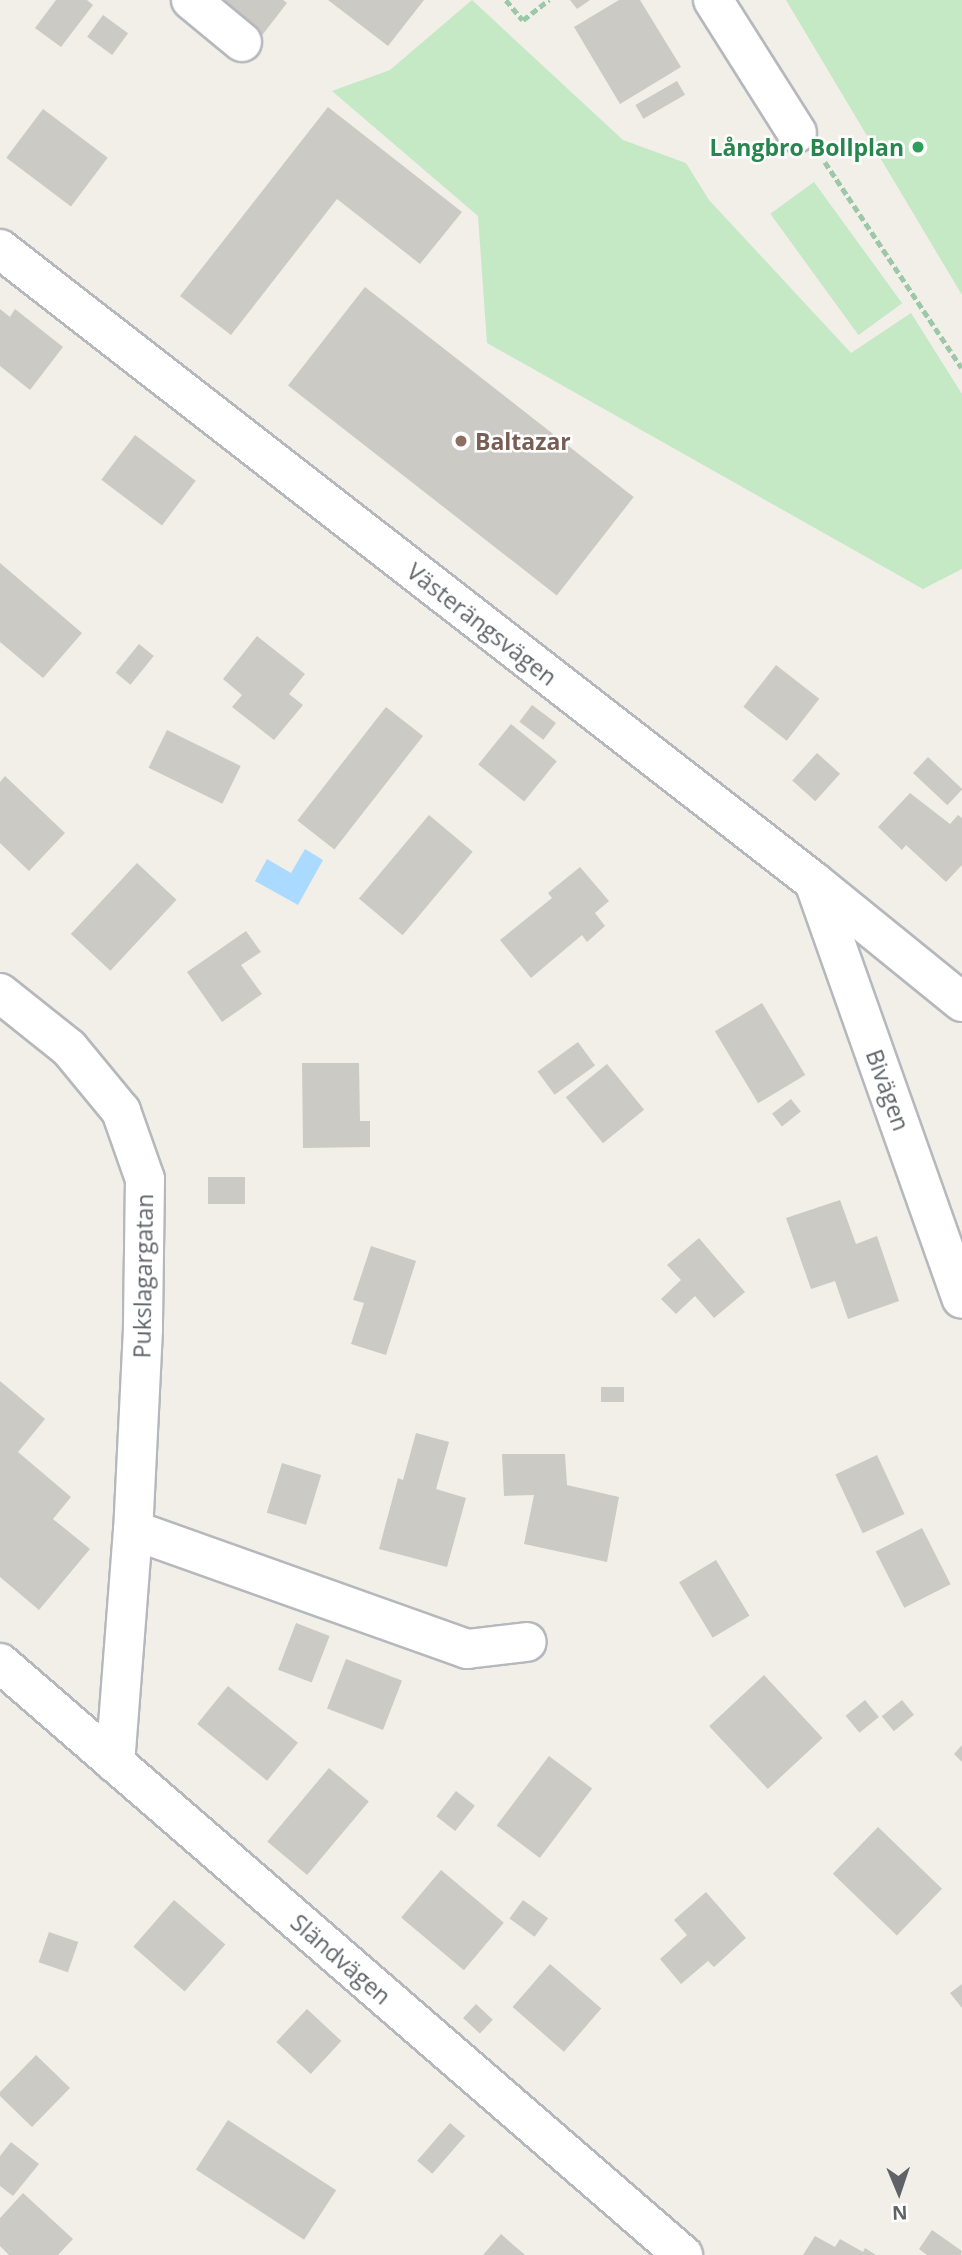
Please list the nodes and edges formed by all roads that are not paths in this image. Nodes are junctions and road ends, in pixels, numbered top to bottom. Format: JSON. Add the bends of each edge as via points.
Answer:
{"nodes":[{"id":1,"x":191,"y":0,"type":"edge"},
{"id":2,"x":712,"y":0,"type":"edge"},
{"id":3,"x":242,"y":42,"type":"dead end"},
{"id":4,"x":797,"y":133,"type":"road end"},
{"id":5,"x":0,"y":249,"type":"edge"},
{"id":6,"x":813,"y":881,"type":"junction"},
{"id":7,"x":0,"y":993,"type":"edge"},
{"id":8,"x":962,"y":1002,"type":"edge"},
{"id":9,"x":962,"y":1299,"type":"edge"},
{"id":10,"x":133,"y":1530,"type":"junction"},
{"id":11,"x":527,"y":1642,"type":"dead end"},
{"id":12,"x":0,"y":1662,"type":"edge"},
{"id":13,"x":116,"y":1763,"type":"junction"},
{"id":14,"x":683,"y":2255,"type":"edge"}],
"edges":[{"from":1,"to":3,"type":"street"},
{"from":2,"to":4,"type":"street"},
{"from":5,"to":6,"type":"street","name":"Västerängsvägen"},
{"from":6,"to":8,"type":"street","name":"Västerängsvägen"},
{"from":6,"to":9,"type":"street","name":"Bivägen"},
{"from":7,"to":10,"type":"street","name":"Pukslagargatan","via":[[69,1048],[121,1111],[145,1180]]},
{"from":10,"to":11,"type":"street","via":[[467,1649]]},
{"from":10,"to":13,"type":"street","name":"Pukslagargatan"},
{"from":12,"to":13,"type":"street","name":"Sländvägen"},
{"from":13,"to":14,"type":"street","name":"Sländvägen"}]}
